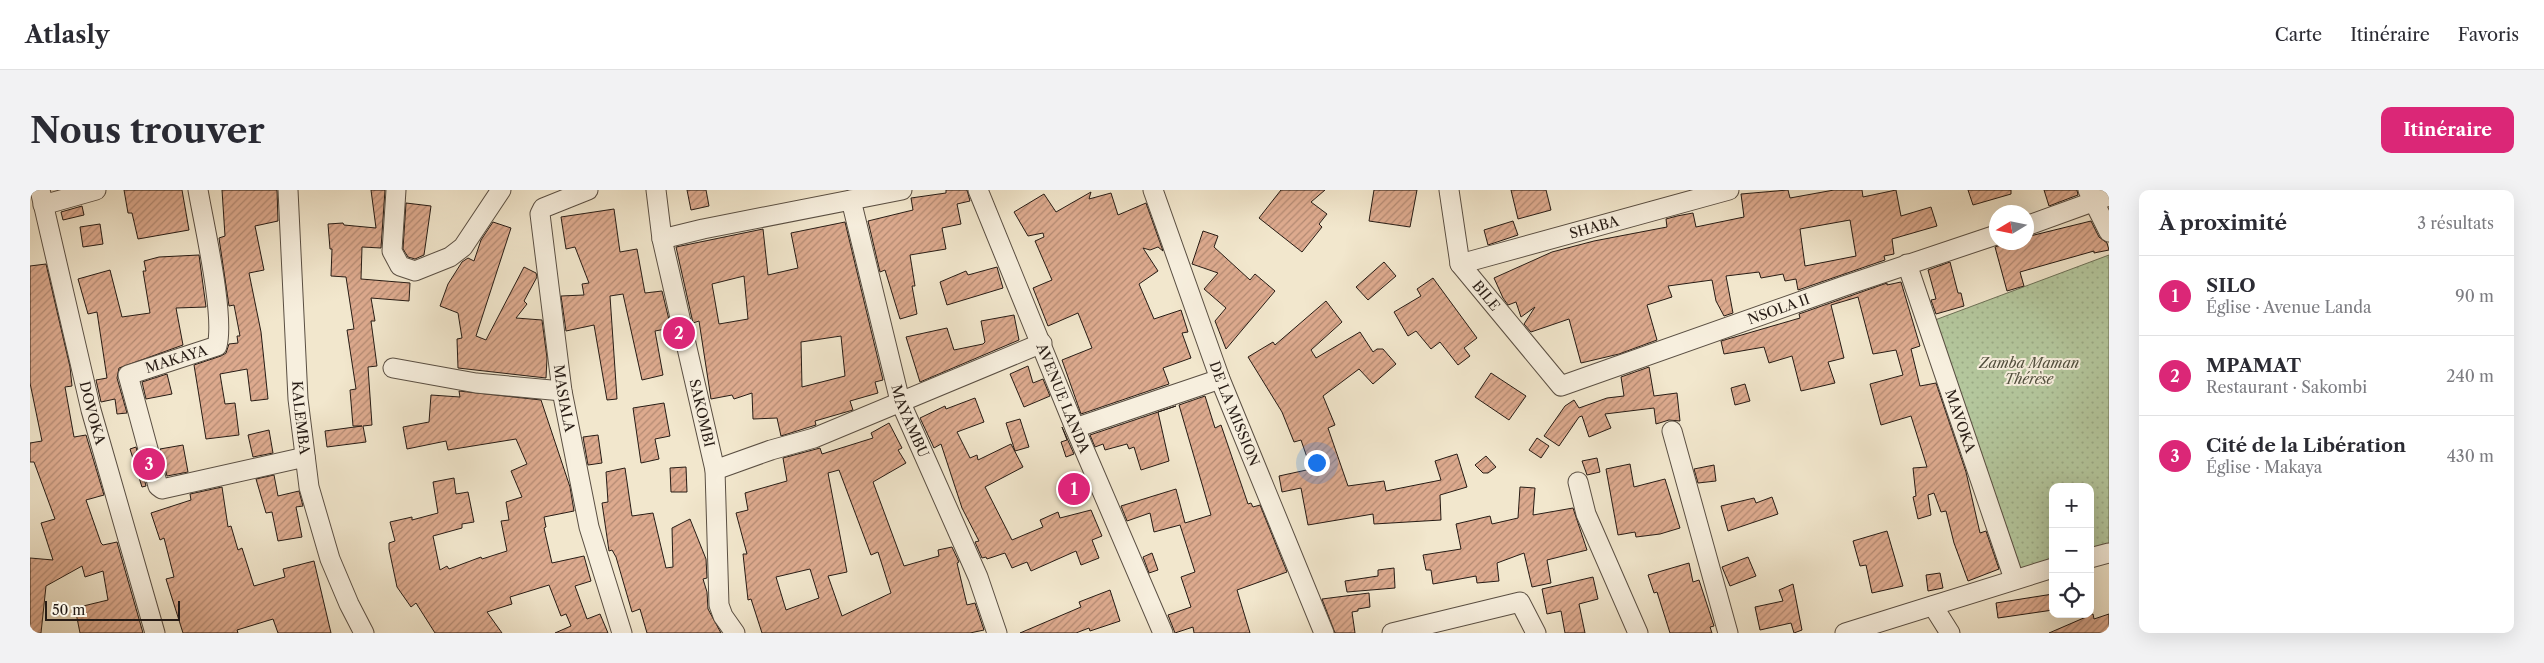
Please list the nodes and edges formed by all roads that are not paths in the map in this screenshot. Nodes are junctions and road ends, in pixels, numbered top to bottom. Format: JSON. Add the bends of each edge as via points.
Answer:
{"nodes":[{"id":1,"x":96,"y":190,"type":"edge"},
{"id":2,"x":198,"y":190,"type":"edge"},
{"id":3,"x":288,"y":190,"type":"edge"},
{"id":4,"x":396,"y":190,"type":"edge"},
{"id":5,"x":501,"y":190,"type":"edge"},
{"id":6,"x":588,"y":190,"type":"edge"},
{"id":7,"x":656,"y":190,"type":"edge"},
{"id":8,"x":902,"y":190,"type":"edge"},
{"id":9,"x":978,"y":190,"type":"edge"},
{"id":10,"x":1153,"y":190,"type":"edge"},
{"id":11,"x":1449,"y":190,"type":"edge"},
{"id":12,"x":1728,"y":190,"type":"edge"},
{"id":13,"x":2097,"y":196,"type":"edge"},
{"id":14,"x":41,"y":198,"type":"edge"},
{"id":15,"x":841,"y":198,"type":"edge"},
{"id":16,"x":2034,"y":223,"type":"edge"},
{"id":17,"x":2109,"y":232,"type":"edge"},
{"id":18,"x":1989,"y":237,"type":"edge"},
{"id":19,"x":662,"y":239,"type":"junction"},
{"id":20,"x":1460,"y":264,"type":"junction"},
{"id":21,"x":1907,"y":264,"type":"junction"},
{"id":22,"x":1042,"y":343,"type":"junction"},
{"id":23,"x":394,"y":368,"type":"dead end"},
{"id":24,"x":1220,"y":379,"type":"junction"},
{"id":25,"x":1561,"y":386,"type":"joint"},
{"id":26,"x":562,"y":391,"type":"junction"},
{"id":27,"x":900,"y":401,"type":"junction"},
{"id":28,"x":1075,"y":428,"type":"junction"},
{"id":29,"x":1672,"y":431,"type":"dead end"},
{"id":30,"x":305,"y":457,"type":"junction"},
{"id":31,"x":715,"y":470,"type":"junction"},
{"id":32,"x":1578,"y":482,"type":"dead end"},
{"id":33,"x":2109,"y":553,"type":"edge"},
{"id":34,"x":2094,"y":557,"type":"edge"},
{"id":35,"x":2049,"y":569,"type":"edge"},
{"id":36,"x":2014,"y":579,"type":"junction"},
{"id":37,"x":1933,"y":606,"type":"junction"},
{"id":38,"x":155,"y":633,"type":"edge"},
{"id":39,"x":364,"y":633,"type":"edge"},
{"id":40,"x":622,"y":633,"type":"edge"},
{"id":41,"x":735,"y":633,"type":"edge"},
{"id":42,"x":997,"y":633,"type":"edge"},
{"id":43,"x":1163,"y":633,"type":"edge"},
{"id":44,"x":1324,"y":633,"type":"edge"},
{"id":45,"x":1392,"y":633,"type":"edge"},
{"id":46,"x":1536,"y":633,"type":"edge"},
{"id":47,"x":1638,"y":633,"type":"edge"},
{"id":48,"x":1728,"y":633,"type":"edge"},
{"id":49,"x":1845,"y":633,"type":"edge"},
{"id":50,"x":1950,"y":633,"type":"edge"}],
"edges":[{"from":1,"to":14,"type":"street"},
{"from":2,"to":30,"type":"street","name":"MAKAYA","via":[[216,300],[217,346],[128,375],[158,486],[162,489]]},
{"from":3,"to":30,"type":"street","name":"KALEMBA","via":[[298,400]]},
{"from":4,"to":5,"type":"street","via":[[392,251],[400,266],[415,271],[450,257],[463,246]]},
{"from":6,"to":26,"type":"street","name":"MASIALA","via":[[543,208],[540,214]]},
{"from":7,"to":19,"type":"street","name":"SAKOMBI"},
{"from":8,"to":15,"type":"street"},
{"from":9,"to":22,"type":"street","name":"AVENUE LANDA"},
{"from":10,"to":24,"type":"street","name":"DE LA MISSION"},
{"from":11,"to":20,"type":"street"},
{"from":12,"to":20,"type":"street","name":"SHABA"},
{"from":13,"to":16,"type":"street"},
{"from":13,"to":17,"type":"street"},
{"from":14,"to":38,"type":"street","name":"DOVOKA","via":[[91,410]]},
{"from":15,"to":19,"type":"street"},
{"from":15,"to":27,"type":"street","name":"MAYAMBU"},
{"from":18,"to":21,"type":"street","name":"NSOLA II"},
{"from":19,"to":31,"type":"street","name":"SAKOMBI"},
{"from":20,"to":25,"type":"street","name":"BILE"},
{"from":21,"to":25,"type":"street","name":"NSOLA II"},
{"from":21,"to":36,"type":"street","name":"MAVOKA"},
{"from":22,"to":27,"type":"street"},
{"from":22,"to":28,"type":"street","name":"AVENUE LANDA"},
{"from":23,"to":26,"type":"street","via":[[476,383]]},
{"from":24,"to":28,"type":"street"},
{"from":24,"to":44,"type":"street","name":"DE LA MISSION"},
{"from":26,"to":40,"type":"street","name":"MASIALA","via":[[589,528]]},
{"from":27,"to":31,"type":"street","via":[[814,438]]},
{"from":27,"to":42,"type":"street","name":"MAYAMBU","via":[[978,578]]},
{"from":28,"to":43,"type":"street","name":"AVENUE LANDA"},
{"from":29,"to":48,"type":"street"},
{"from":30,"to":39,"type":"street","name":"KALEMBA","via":[[309,487],[330,559]]},
{"from":31,"to":41,"type":"street","name":"SAKOMBI","via":[[719,605]]},
{"from":32,"to":47,"type":"street","via":[[1586,514]]},
{"from":33,"to":34,"type":"street"},
{"from":35,"to":36,"type":"street"},
{"from":36,"to":37,"type":"street"},
{"from":37,"to":49,"type":"street"},
{"from":37,"to":50,"type":"street"},
{"from":45,"to":46,"type":"street","via":[[1520,602]]}]}
